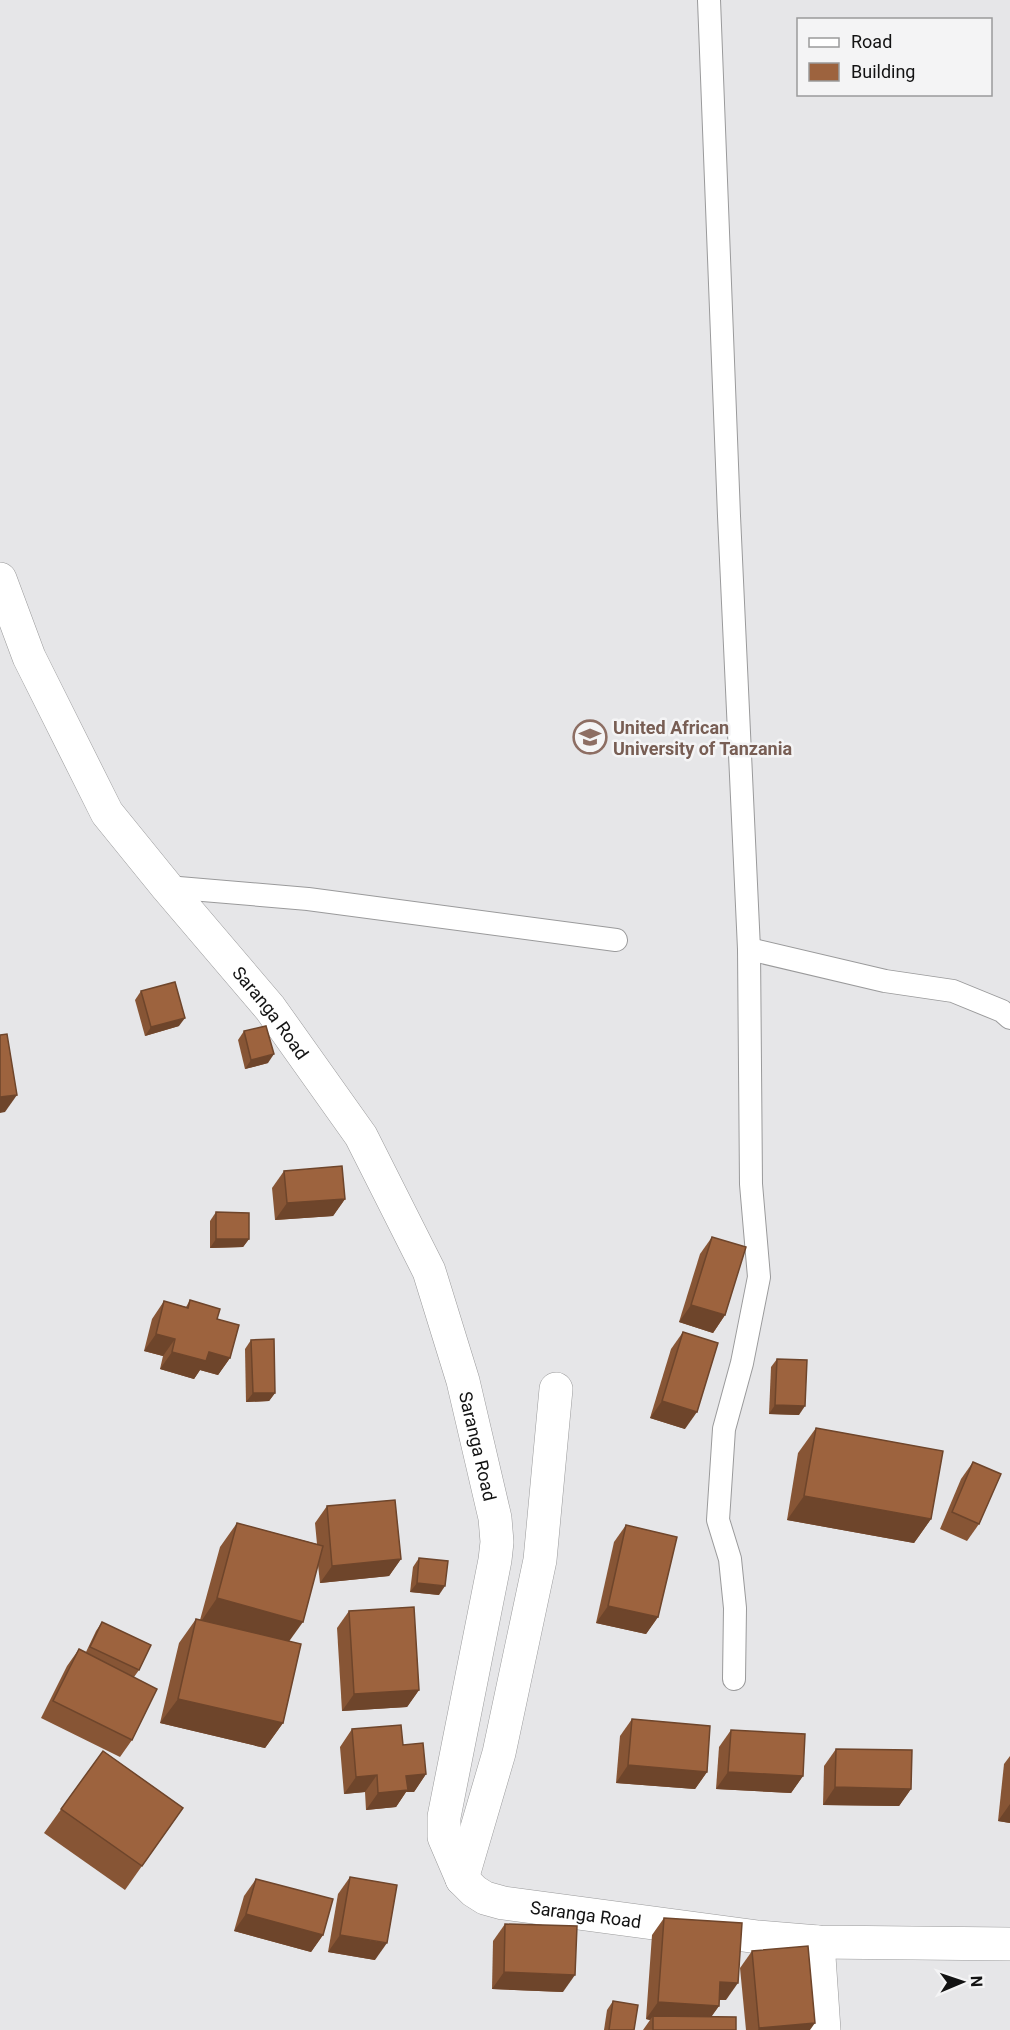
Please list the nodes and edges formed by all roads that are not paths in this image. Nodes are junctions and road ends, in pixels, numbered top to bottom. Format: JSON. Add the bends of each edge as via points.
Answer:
{"nodes":[{"id":1,"x":709,"y":0,"type":"edge"},
{"id":2,"x":0,"y":579,"type":"edge"},
{"id":3,"x":167,"y":887,"type":"junction"},
{"id":4,"x":616,"y":940,"type":"dead end"},
{"id":5,"x":748,"y":949,"type":"junction"},
{"id":6,"x":1010,"y":1018,"type":"edge"},
{"id":7,"x":556,"y":1389,"type":"dead end"},
{"id":8,"x":734,"y":1679,"type":"dead end"},
{"id":9,"x":462,"y":1879,"type":"junction"},
{"id":10,"x":818,"y":1942,"type":"junction"},
{"id":11,"x":1010,"y":1944,"type":"edge"},
{"id":12,"x":824,"y":2030,"type":"edge"}],
"edges":[{"from":1,"to":5,"type":"lane"},
{"from":2,"to":3,"type":"street","name":"Saranga Road","via":[[29,657],[107,813]]},
{"from":3,"to":4,"type":"lane","via":[[308,899]]},
{"from":3,"to":9,"type":"street","name":"Saranga Road","via":[[270,1008],[361,1136],[429,1271],[459,1370],[495,1518],[497,1542],[444,1817],[444,1837]]},
{"from":5,"to":6,"type":"lane","via":[[885,981],[953,990]]},
{"from":5,"to":8,"type":"lane","via":[[751,1184],[759,1277],[724,1429],[718,1520],[730,1559],[735,1608]]},
{"from":7,"to":9,"type":"street","via":[[540,1560],[499,1753]]},
{"from":9,"to":10,"type":"street","name":"Saranga Road","via":[[485,1898],[503,1903]]},
{"from":10,"to":11,"type":"street","name":"Saranga Road"},
{"from":10,"to":12,"type":"street"}]}
